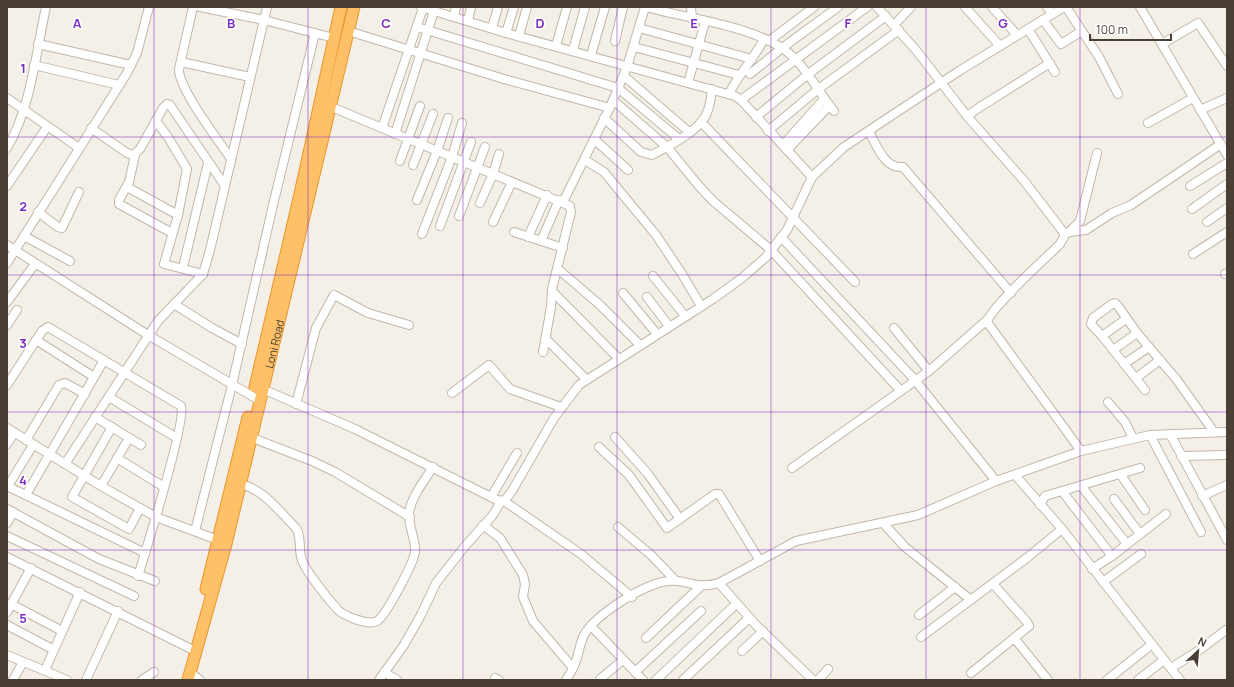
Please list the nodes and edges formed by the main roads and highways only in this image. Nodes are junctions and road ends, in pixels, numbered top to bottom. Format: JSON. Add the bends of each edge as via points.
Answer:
{"nodes":[{"id":1,"x":341,"y":7,"type":"edge"},
{"id":2,"x":354,"y":7,"type":"edge"},
{"id":3,"x":328,"y":92,"type":"junction"},
{"id":4,"x":296,"y":229,"type":"junction"},
{"id":5,"x":256,"y":399,"type":"junction"},
{"id":6,"x":236,"y":483,"type":"junction"},
{"id":7,"x":189,"y":676,"type":"edge"},
{"id":8,"x":181,"y":680,"type":"edge"}],
"edges":[{"from":1,"to":3,"type":"highway","name":"Loni Road","via":[[334,38]]},
{"from":2,"to":3,"type":"highway","name":"Loni Road"},
{"from":3,"to":4,"type":"highway","name":"Loni Road"},
{"from":3,"to":4,"type":"highway","name":"Loni Road","via":[[329,106]]},
{"from":4,"to":5,"type":"highway","name":"Loni Road"},
{"from":5,"to":6,"type":"highway","name":"Loni Road"},
{"from":5,"to":6,"type":"highway","name":"Loni Road","via":[[250,437]]},
{"from":6,"to":7,"type":"highway","name":"Loni Road","via":[[226,544]]},
{"from":6,"to":8,"type":"highway","name":"Loni Road","via":[[218,540]]}]}
